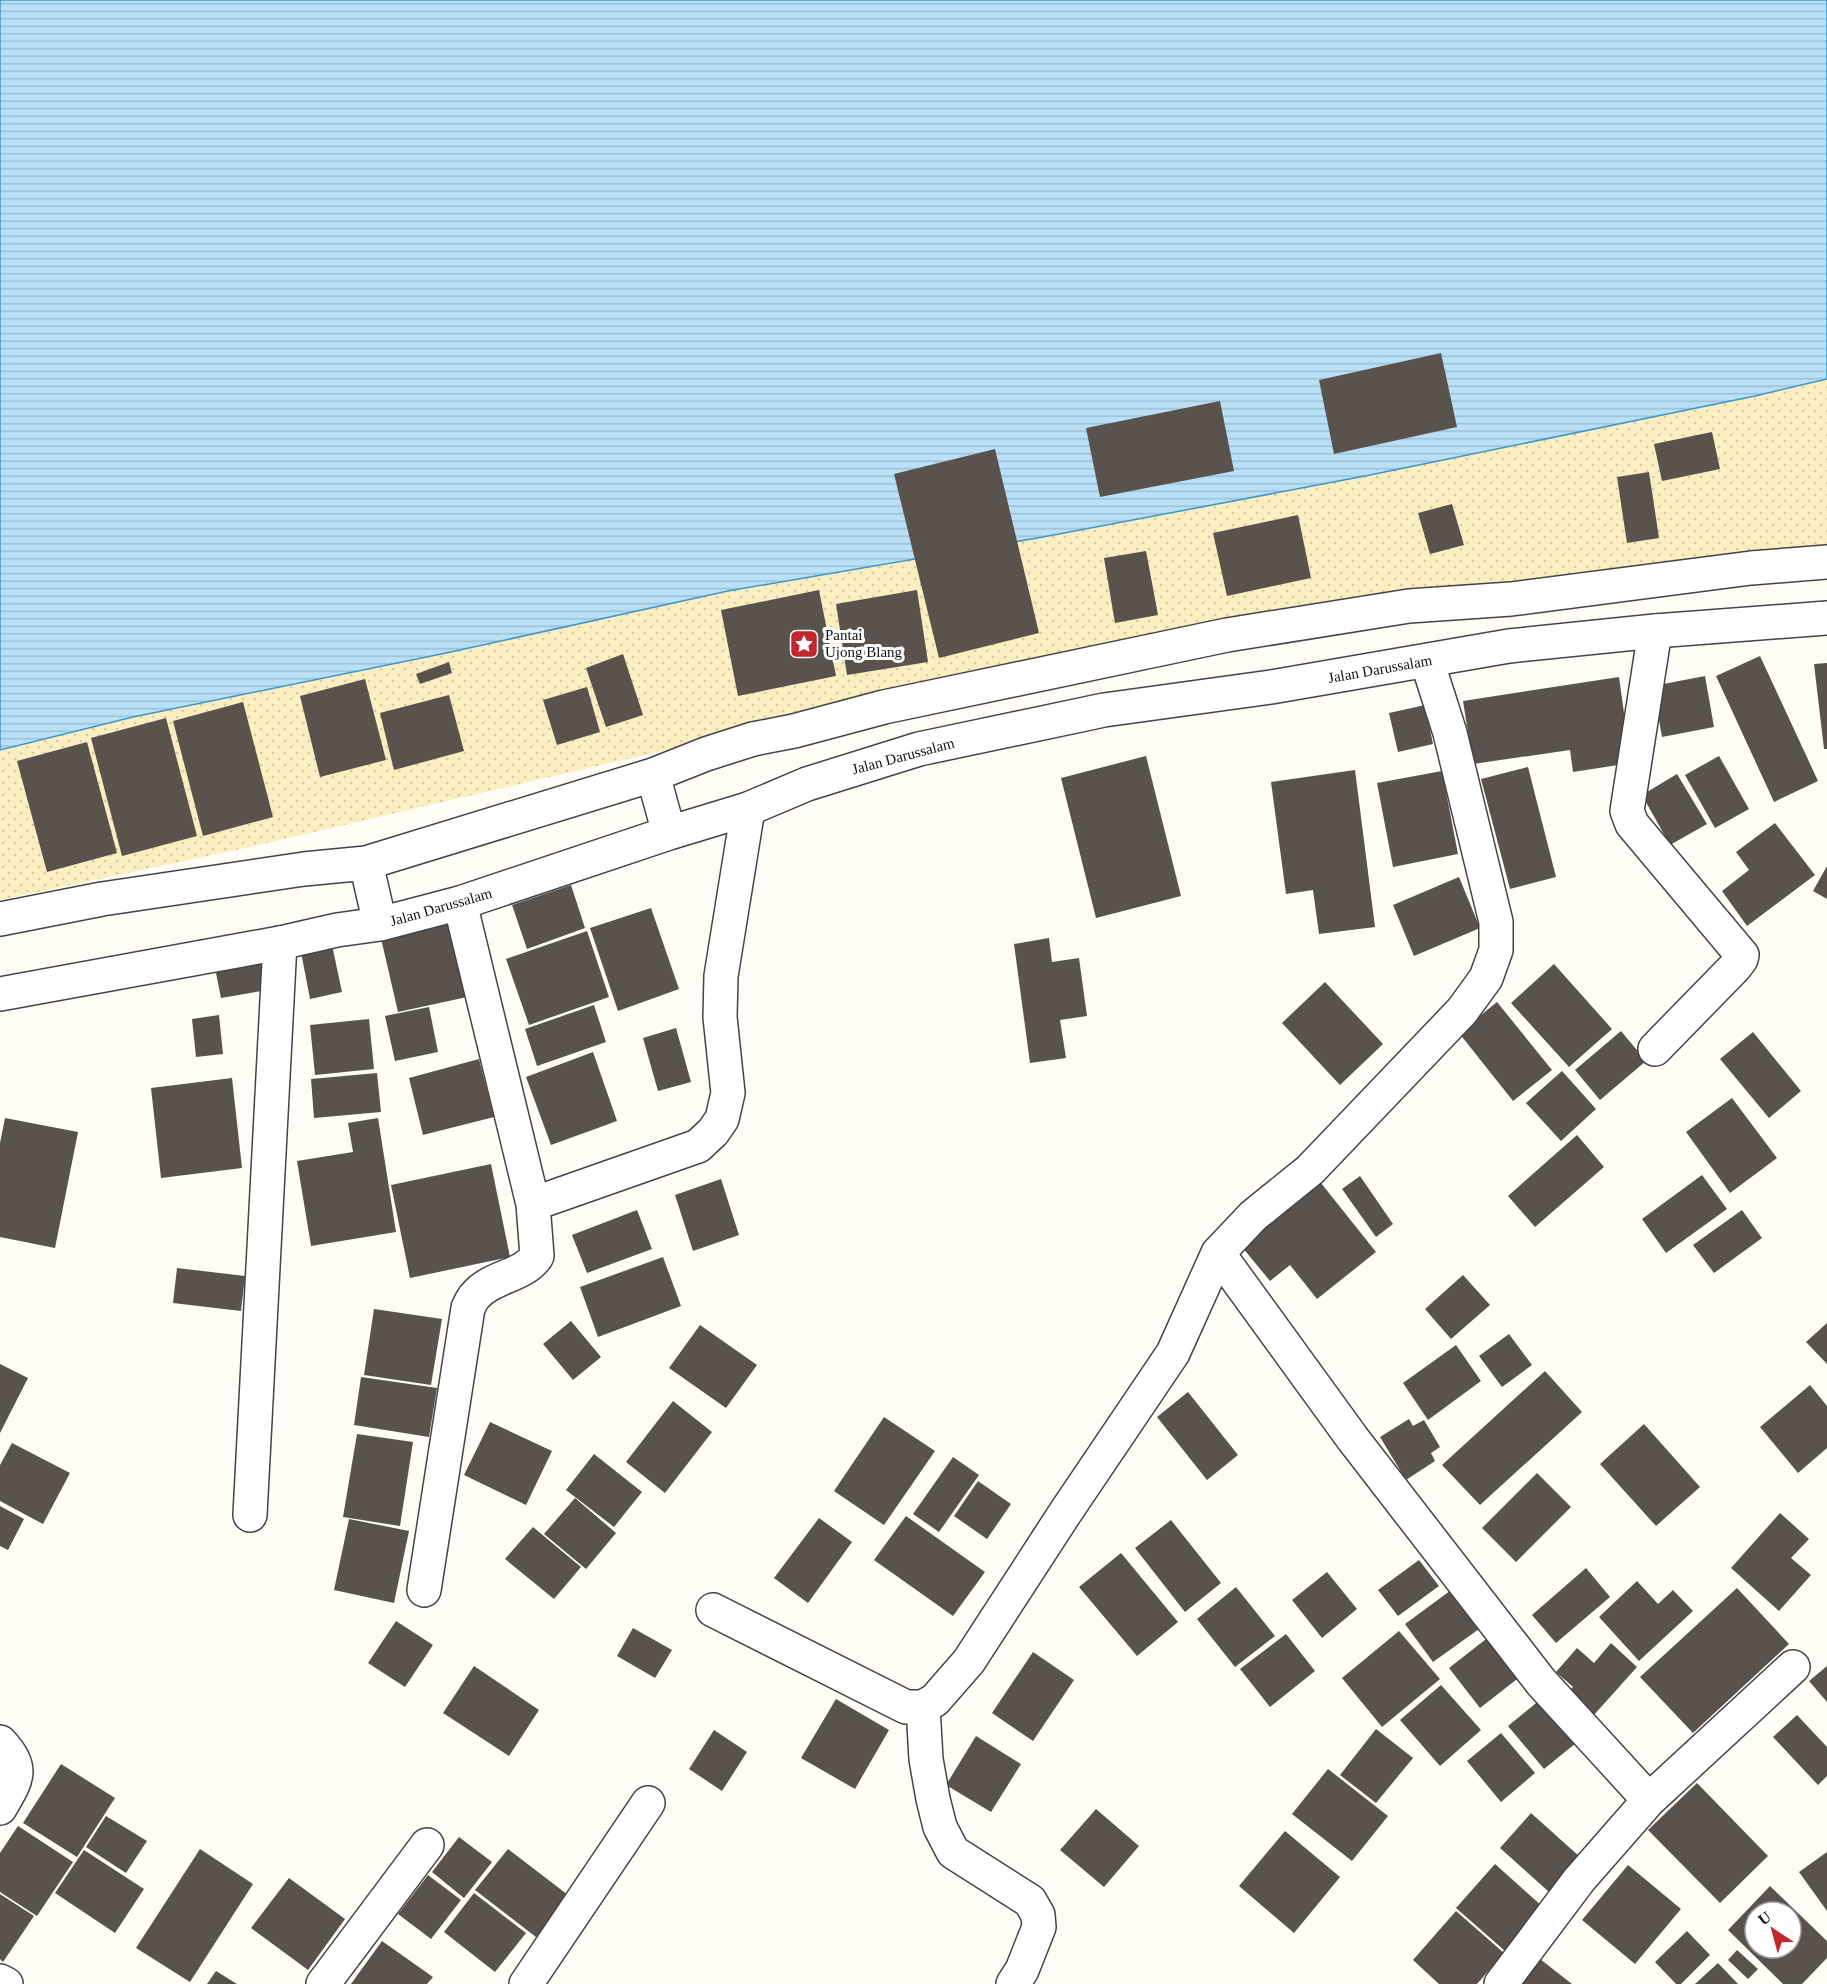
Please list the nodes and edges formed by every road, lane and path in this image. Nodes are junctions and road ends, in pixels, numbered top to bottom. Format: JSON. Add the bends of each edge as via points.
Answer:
{"nodes":[{"id":1,"x":1827,"y":562,"type":"edge"},
{"id":2,"x":1827,"y":618,"type":"edge"},
{"id":3,"x":1655,"y":631,"type":"junction"},
{"id":4,"x":1427,"y":661,"type":"junction"},
{"id":5,"x":653,"y":775,"type":"junction"},
{"id":6,"x":748,"y":809,"type":"junction"},
{"id":7,"x":669,"y":833,"type":"junction"},
{"id":8,"x":366,"y":863,"type":"junction"},
{"id":9,"x":460,"y":903,"type":"junction"},
{"id":10,"x":0,"y":919,"type":"edge"},
{"id":11,"x":380,"y":924,"type":"junction"},
{"id":12,"x":280,"y":943,"type":"junction"},
{"id":13,"x":0,"y":994,"type":"edge"},
{"id":14,"x":1655,"y":1049,"type":"dead end"},
{"id":15,"x":533,"y":1204,"type":"junction"},
{"id":16,"x":1218,"y":1253,"type":"junction"},
{"id":17,"x":250,"y":1515,"type":"dead end"},
{"id":18,"x":424,"y":1590,"type":"dead end"},
{"id":19,"x":713,"y":1610,"type":"dead end"},
{"id":20,"x":1793,"y":1667,"type":"dead end"},
{"id":21,"x":923,"y":1707,"type":"junction"},
{"id":22,"x":0,"y":1742,"type":"edge"},
{"id":23,"x":1649,"y":1800,"type":"junction"},
{"id":24,"x":648,"y":1803,"type":"dead end"},
{"id":25,"x":0,"y":1808,"type":"edge"},
{"id":26,"x":427,"y":1845,"type":"dead end"},
{"id":27,"x":0,"y":1981,"type":"edge"},
{"id":28,"x":6,"y":1984,"type":"edge"},
{"id":29,"x":323,"y":1984,"type":"edge"},
{"id":30,"x":525,"y":1984,"type":"edge"},
{"id":31,"x":1013,"y":1984,"type":"edge"},
{"id":32,"x":1501,"y":1984,"type":"edge"}],
"edges":[{"from":1,"to":5,"type":"street","via":[[1511,599],[1409,606],[1227,635],[884,706],[753,739]]},
{"from":2,"to":3,"type":"street","name":"Jalan Darussalam"},
{"from":3,"to":4,"type":"street","name":"Jalan Darussalam","via":[[1509,646]]},
{"from":3,"to":14,"type":"street","via":[[1627,811],[1632,824],[1742,955],[1736,968]]},
{"from":4,"to":6,"type":"street","name":"Jalan Darussalam","via":[[1104,710],[919,749],[807,784]]},
{"from":4,"to":16,"type":"street","via":[[1450,732],[1496,922],[1496,950],[1486,978],[1462,1011],[1318,1162],[1253,1216]]},
{"from":5,"to":7,"type":"street"},
{"from":5,"to":8,"type":"street"},
{"from":6,"to":7,"type":"street","name":"Jalan Darussalam"},
{"from":6,"to":15,"type":"street","via":[[721,976],[720,1017],[728,1093],[722,1119],[698,1146]]},
{"from":7,"to":9,"type":"street","name":"Jalan Darussalam"},
{"from":8,"to":10,"type":"street","via":[[102,899]]},
{"from":8,"to":11,"type":"street"},
{"from":9,"to":11,"type":"street","name":"Jalan Darussalam"},
{"from":9,"to":15,"type":"street"},
{"from":11,"to":12,"type":"street","name":"Jalan Darussalam"},
{"from":12,"to":13,"type":"street","name":"Jalan Darussalam"},
{"from":12,"to":17,"type":"street"},
{"from":15,"to":18,"type":"street","via":[[537,1256],[530,1265],[485,1288],[468,1308]]},
{"from":16,"to":21,"type":"street","via":[[1173,1353],[969,1661],[935,1700]]},
{"from":16,"to":23,"type":"street","via":[[1353,1439],[1541,1682]]},
{"from":19,"to":21,"type":"street","via":[[906,1707]]},
{"from":20,"to":23,"type":"street"},
{"from":21,"to":31,"type":"street","via":[[933,1799],[940,1827],[953,1852],[1030,1901],[1038,1915],[1039,1927]]},
{"from":22,"to":25,"type":"street","via":[[16,1766],[16,1780]]},
{"from":23,"to":32,"type":"street","via":[[1579,1880]]},
{"from":24,"to":30,"type":"street"},
{"from":26,"to":29,"type":"street"},
{"from":27,"to":28,"type":"street"}]}
